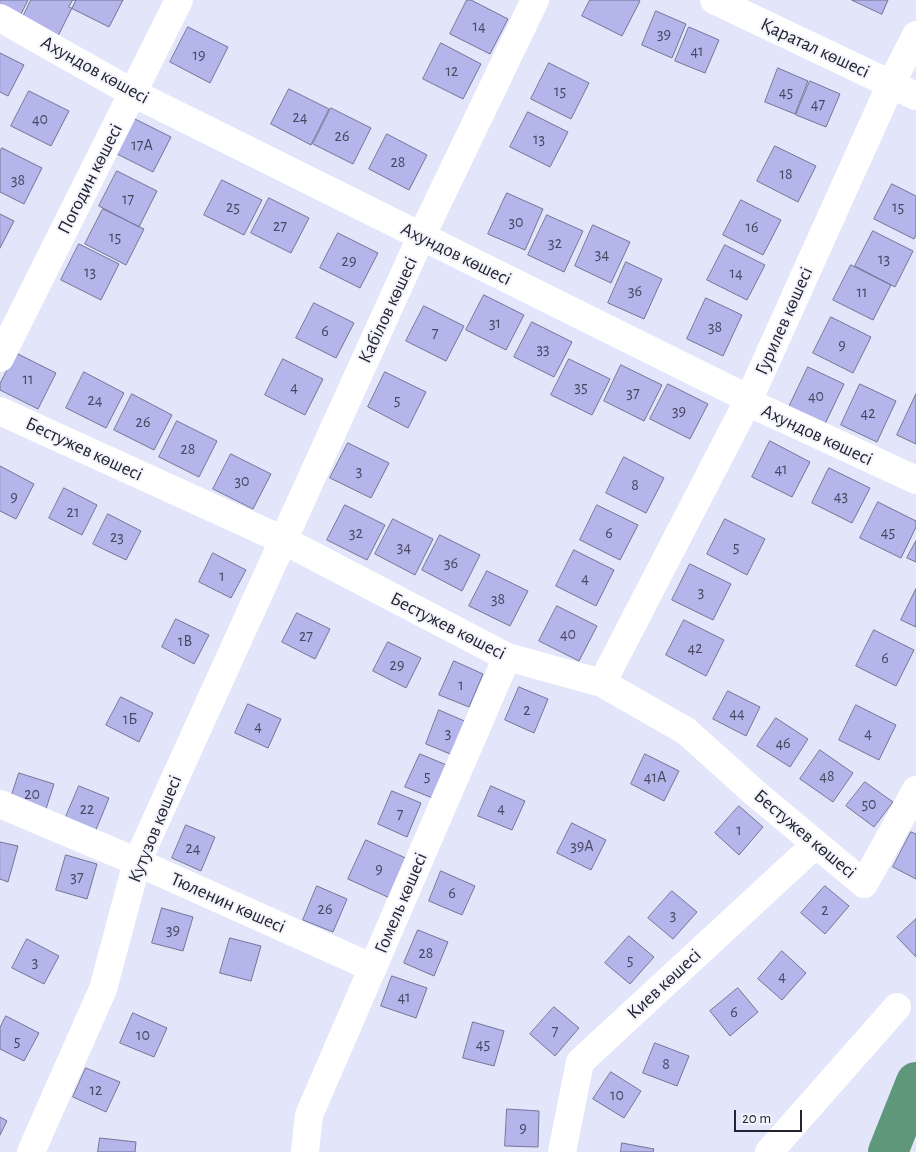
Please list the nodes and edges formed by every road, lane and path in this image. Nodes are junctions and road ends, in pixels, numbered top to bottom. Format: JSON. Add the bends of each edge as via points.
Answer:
{"nodes":[{"id":1,"x":179,"y":0,"type":"edge"},
{"id":2,"x":534,"y":0,"type":"edge"},
{"id":3,"x":714,"y":0,"type":"edge"},
{"id":4,"x":0,"y":18,"type":"edge"},
{"id":5,"x":916,"y":35,"type":"edge"},
{"id":6,"x":891,"y":84,"type":"junction"},
{"id":7,"x":134,"y":93,"type":"junction"},
{"id":8,"x":916,"y":96,"type":"edge"},
{"id":9,"x":422,"y":237,"type":"junction"},
{"id":10,"x":0,"y":358,"type":"edge"},
{"id":11,"x":749,"y":399,"type":"junction"},
{"id":12,"x":0,"y":411,"type":"edge"},
{"id":13,"x":916,"y":480,"type":"edge"},
{"id":14,"x":282,"y":540,"type":"junction"},
{"id":15,"x":507,"y":657,"type":"junction"},
{"id":16,"x":602,"y":683,"type":"junction"},
{"id":17,"x":916,"y":790,"type":"edge"},
{"id":18,"x":0,"y":804,"type":"edge"},
{"id":19,"x":816,"y":844,"type":"junction"},
{"id":20,"x":137,"y":862,"type":"junction"},
{"id":21,"x":373,"y":968,"type":"junction"},
{"id":22,"x":897,"y":1007,"type":"dead end"},
{"id":23,"x":31,"y":1152,"type":"edge"},
{"id":24,"x":305,"y":1152,"type":"edge"},
{"id":25,"x":562,"y":1152,"type":"edge"},
{"id":26,"x":769,"y":1152,"type":"edge"}],
"edges":[{"from":1,"to":7,"type":"street","name":"Погодин көшесі"},
{"from":2,"to":9,"type":"street","name":"Кабілов көшесі"},
{"from":3,"to":6,"type":"street","name":"Қаратал көшесі"},
{"from":4,"to":7,"type":"street","name":"Ахундов көшесі"},
{"from":5,"to":6,"type":"street","name":"Гурилев көшесі"},
{"from":6,"to":8,"type":"street","name":"Қаратал көшесі"},
{"from":6,"to":11,"type":"street","name":"Гурилев көшесі"},
{"from":7,"to":9,"type":"street","name":"Ахундов көшесі"},
{"from":7,"to":10,"type":"street","name":"Погодин көшесі"},
{"from":9,"to":11,"type":"street","name":"Ахундов көшесі"},
{"from":9,"to":14,"type":"street","name":"Кабілов көшесі"},
{"from":11,"to":13,"type":"street","name":"Ахундов көшесі","via":[[754,405]]},
{"from":11,"to":16,"type":"street","name":"Гурилев көшесі"},
{"from":12,"to":14,"type":"street","name":"Бестужев көшесі"},
{"from":14,"to":15,"type":"street","name":"Бестужев көшесі"},
{"from":14,"to":20,"type":"street","name":"Кутузов көшесі"},
{"from":15,"to":16,"type":"street","name":"Бестужев көшесі"},
{"from":15,"to":21,"type":"street","name":"Гомель көшесі"},
{"from":16,"to":19,"type":"street","name":"Бестужев көшесі","via":[[686,731]]},
{"from":17,"to":19,"type":"street","name":"Бестужев көшесі","via":[[864,884]]},
{"from":18,"to":20,"type":"street","name":"Тюленин көшесі"},
{"from":19,"to":25,"type":"street","name":"Киев көшесі","via":[[580,1062]]},
{"from":20,"to":21,"type":"street","name":"Тюленин көшесі"},
{"from":20,"to":23,"type":"street","name":"Кутузов көшесі","via":[[103,989]]},
{"from":21,"to":24,"type":"street","name":"Гомель көшесі","via":[[310,1115]]},
{"from":22,"to":26,"type":"street"}]}
